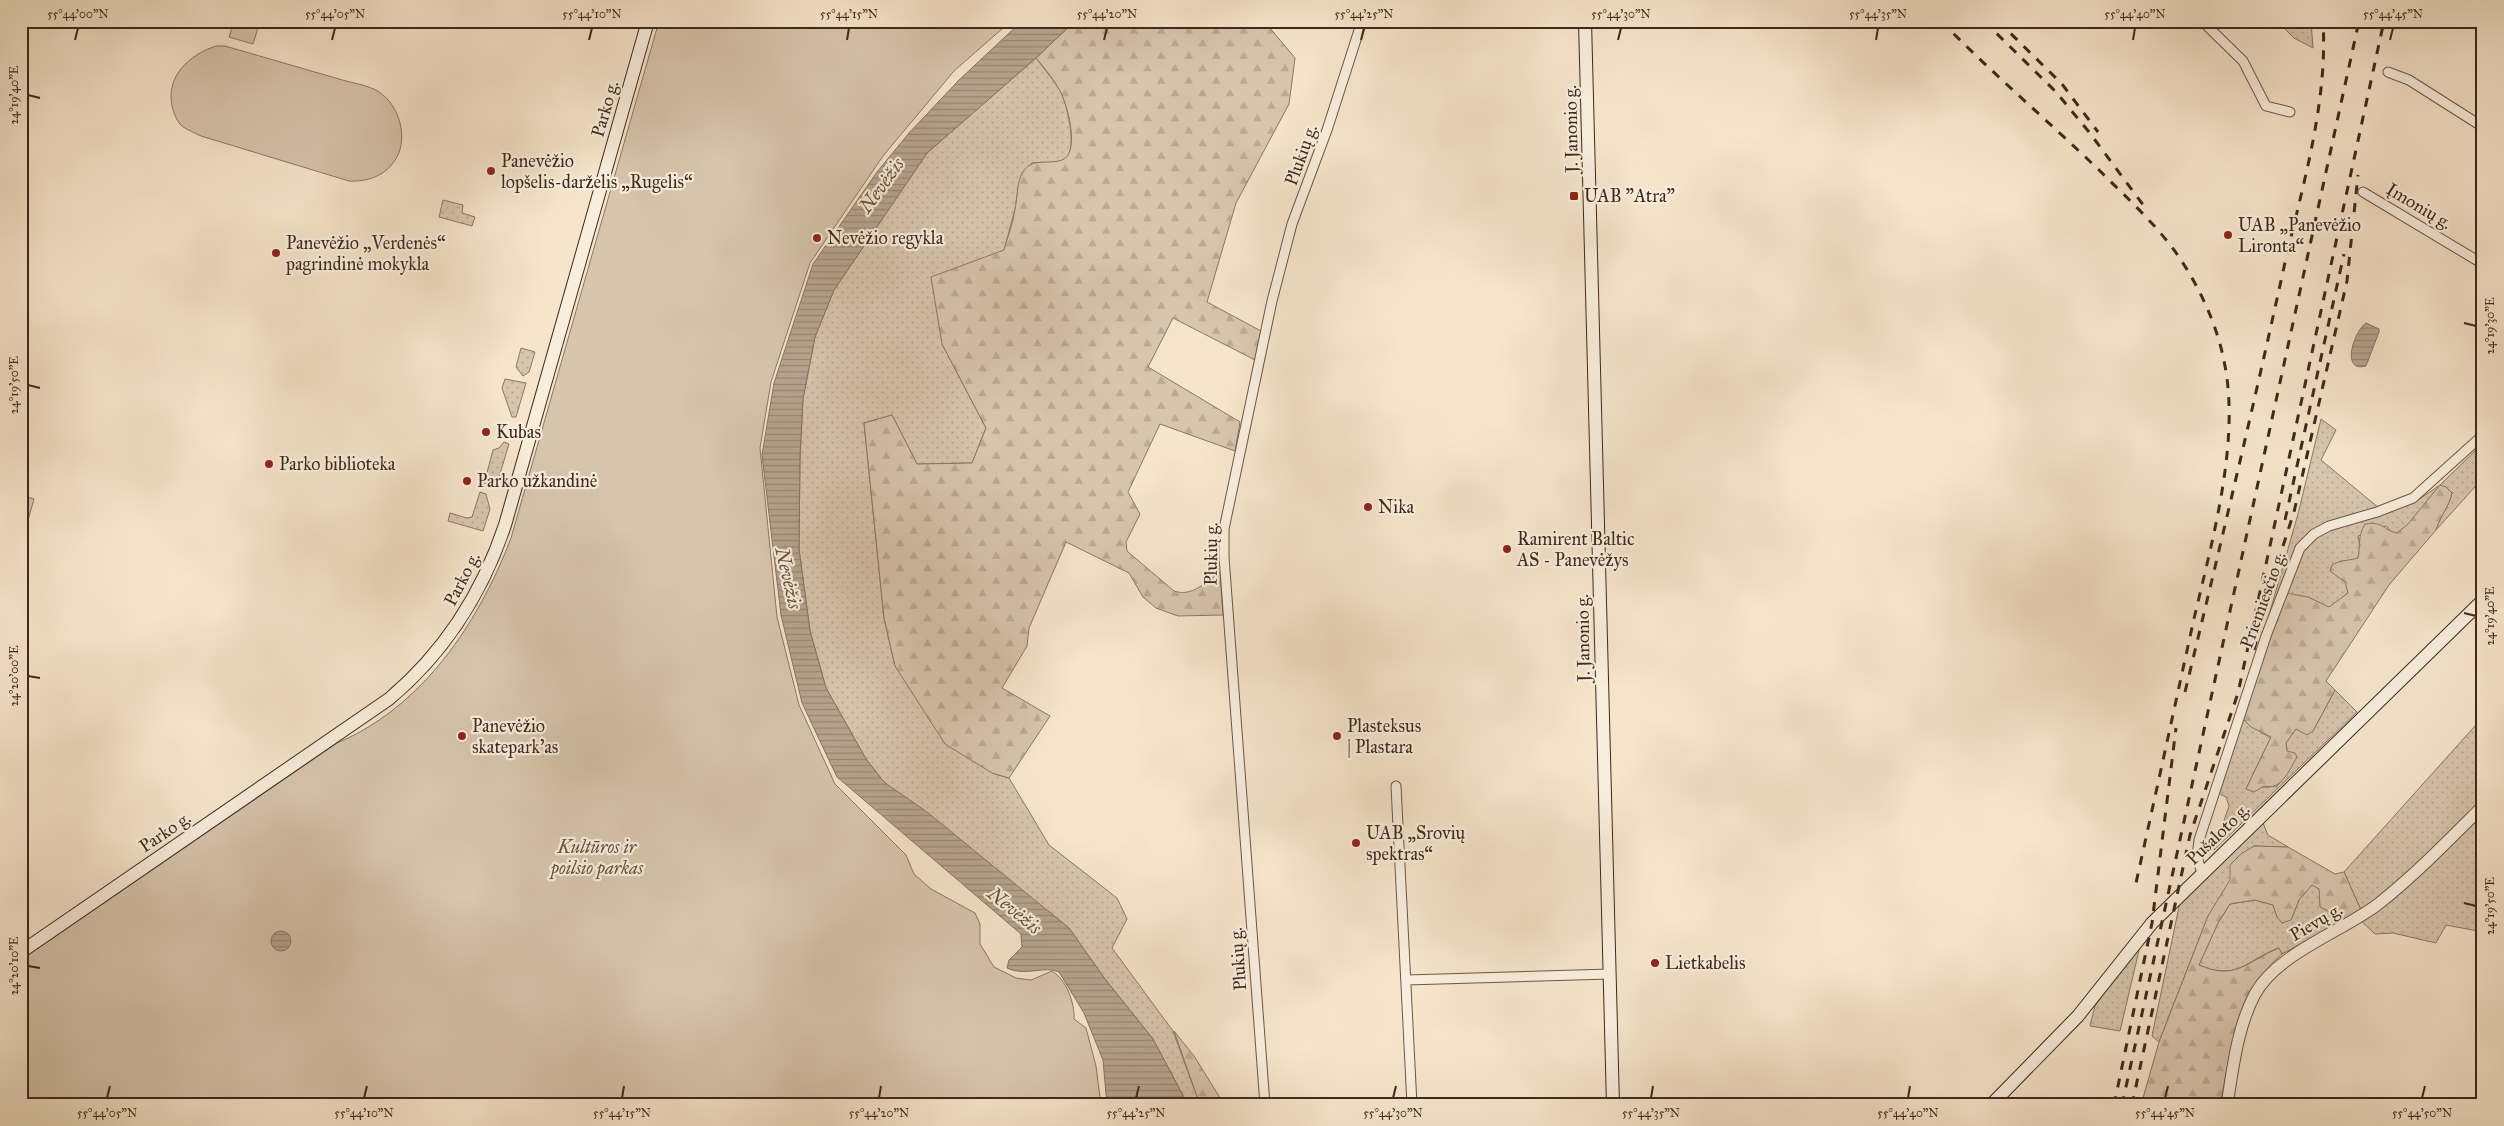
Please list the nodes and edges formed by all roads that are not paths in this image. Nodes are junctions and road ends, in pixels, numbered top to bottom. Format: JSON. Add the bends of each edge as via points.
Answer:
{"nodes":[{"id":1,"x":648,"y":21,"type":"edge"},
{"id":2,"x":1362,"y":21,"type":"edge"},
{"id":3,"x":1585,"y":21,"type":"edge"},
{"id":4,"x":2202,"y":21,"type":"edge"},
{"id":5,"x":2388,"y":72,"type":"dead end"},
{"id":6,"x":2290,"y":112,"type":"dead end"},
{"id":7,"x":2483,"y":127,"type":"edge"},
{"id":8,"x":2363,"y":192,"type":"dead end"},
{"id":9,"x":2483,"y":264,"type":"edge"},
{"id":10,"x":2483,"y":435,"type":"edge"},
{"id":11,"x":2480,"y":609,"type":"edge"},
{"id":12,"x":1396,"y":786,"type":"dead end"},
{"id":13,"x":2483,"y":806,"type":"edge"},
{"id":14,"x":2202,"y":873,"type":"junction"},
{"id":15,"x":21,"y":952,"type":"edge"},
{"id":16,"x":1610,"y":974,"type":"junction"},
{"id":17,"x":1406,"y":980,"type":"junction"},
{"id":18,"x":1265,"y":1105,"type":"edge"},
{"id":19,"x":1412,"y":1105,"type":"edge"},
{"id":20,"x":1613,"y":1105,"type":"edge"},
{"id":21,"x":1991,"y":1105,"type":"edge"},
{"id":22,"x":2226,"y":1105,"type":"edge"}],
"edges":[{"from":1,"to":15,"type":"main road","name":"Parko g.","via":[[505,525],[489,567],[459,623],[436,654],[389,699]]},
{"from":2,"to":18,"type":"street","name":"Plukių g.","via":[[1287,244],[1224,529]]},
{"from":3,"to":16,"type":"main road","name":"J. Janonio g."},
{"from":4,"to":6,"type":"street","via":[[2243,61],[2266,106]]},
{"from":5,"to":7,"type":"street","via":[[2409,80]]},
{"from":8,"to":9,"type":"street","name":"Įmonių g."},
{"from":10,"to":14,"type":"street","name":"Priemiesčio g.","via":[[2413,498],[2329,526],[2314,534],[2300,548],[2266,636],[2200,840],[2197,857]]},
{"from":11,"to":14,"type":"main road","name":"Pušaloto g."},
{"from":12,"to":17,"type":"street"},
{"from":13,"to":22,"type":"street","name":"Pievų g.","via":[[2378,903],[2298,952],[2270,974],[2245,1018]]},
{"from":14,"to":21,"type":"main road","name":"Pušaloto g.","via":[[2146,930],[2078,1016]]},
{"from":16,"to":17,"type":"street"},
{"from":16,"to":20,"type":"main road","name":"J. Janonio g."},
{"from":17,"to":19,"type":"street"}]}
